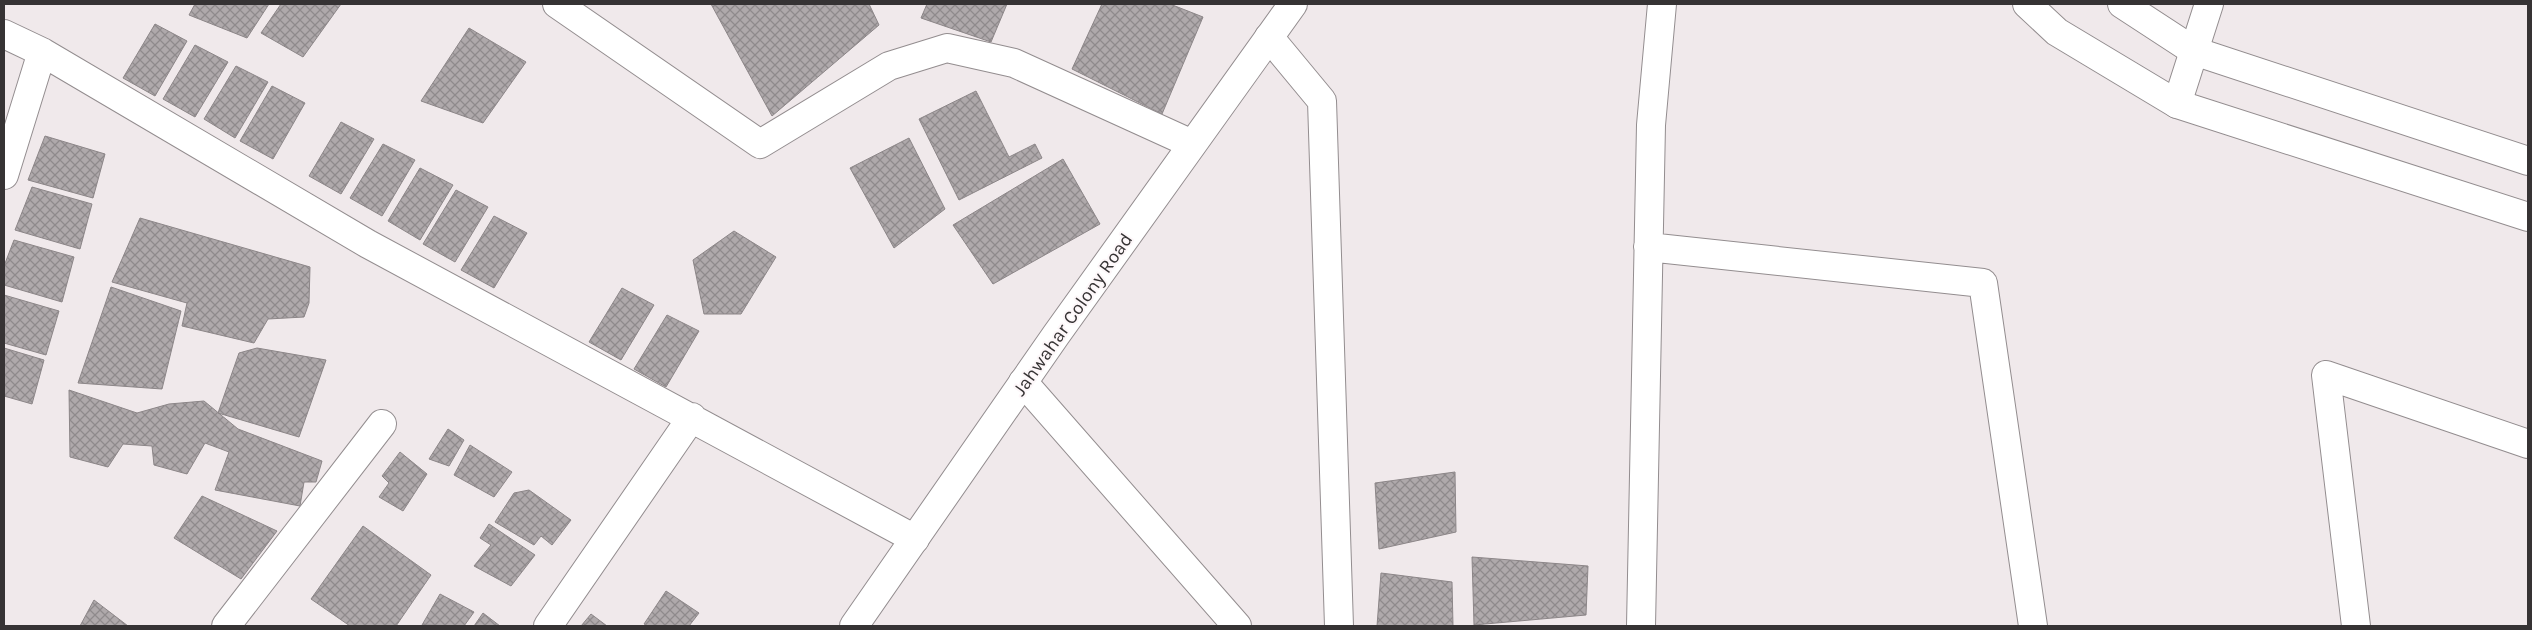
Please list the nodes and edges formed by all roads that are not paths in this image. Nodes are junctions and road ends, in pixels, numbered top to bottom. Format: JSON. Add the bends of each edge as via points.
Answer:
{"nodes":[{"id":1,"x":557,"y":4,"type":"edge"},
{"id":2,"x":1293,"y":4,"type":"edge"},
{"id":3,"x":1662,"y":4,"type":"edge"},
{"id":4,"x":2028,"y":4,"type":"edge"},
{"id":5,"x":2122,"y":4,"type":"edge"},
{"id":6,"x":2209,"y":4,"type":"edge"},
{"id":7,"x":4,"y":34,"type":"edge"},
{"id":8,"x":1269,"y":37,"type":"junction"},
{"id":9,"x":2194,"y":51,"type":"junction"},
{"id":10,"x":42,"y":52,"type":"junction"},
{"id":11,"x":2177,"y":104,"type":"junction"},
{"id":12,"x":1192,"y":144,"type":"junction"},
{"id":13,"x":2528,"y":161,"type":"edge"},
{"id":14,"x":4,"y":175,"type":"edge"},
{"id":15,"x":2528,"y":217,"type":"edge"},
{"id":16,"x":1648,"y":248,"type":"junction"},
{"id":17,"x":1023,"y":382,"type":"junction"},
{"id":18,"x":692,"y":417,"type":"junction"},
{"id":19,"x":382,"y":424,"type":"dead end"},
{"id":20,"x":2528,"y":444,"type":"edge"},
{"id":21,"x":915,"y":539,"type":"junction"},
{"id":22,"x":226,"y":626,"type":"edge"},
{"id":23,"x":548,"y":626,"type":"edge"},
{"id":24,"x":854,"y":626,"type":"edge"},
{"id":25,"x":1237,"y":626,"type":"edge"},
{"id":26,"x":1339,"y":626,"type":"edge"},
{"id":27,"x":1641,"y":626,"type":"edge"},
{"id":28,"x":2032,"y":626,"type":"edge"},
{"id":29,"x":2356,"y":626,"type":"edge"}],
"edges":[{"from":1,"to":12,"type":"street","via":[[760,144],[889,66],[947,48],[1014,63]]},
{"from":2,"to":8,"type":"street","name":"Jahwahar Colony Road"},
{"from":3,"to":16,"type":"street","via":[[1651,125]]},
{"from":4,"to":11,"type":"street","via":[[2057,32]]},
{"from":5,"to":9,"type":"street"},
{"from":6,"to":9,"type":"street"},
{"from":7,"to":10,"type":"street"},
{"from":8,"to":12,"type":"street","name":"Jahwahar Colony Road"},
{"from":8,"to":26,"type":"street","via":[[1322,101]]},
{"from":9,"to":11,"type":"street"},
{"from":9,"to":13,"type":"street"},
{"from":10,"to":14,"type":"street"},
{"from":10,"to":18,"type":"street","via":[[368,244]]},
{"from":11,"to":15,"type":"street"},
{"from":12,"to":17,"type":"street","name":"Jahwahar Colony Road"},
{"from":16,"to":27,"type":"street"},
{"from":16,"to":28,"type":"street","via":[[1983,283]]},
{"from":17,"to":21,"type":"street","name":"Jahwahar Colony Road"},
{"from":17,"to":25,"type":"street"},
{"from":18,"to":21,"type":"street"},
{"from":18,"to":23,"type":"street"},
{"from":19,"to":22,"type":"street"},
{"from":20,"to":29,"type":"street","via":[[2326,375]]},
{"from":21,"to":24,"type":"street","name":"Jahwahar Colony Road"}]}
